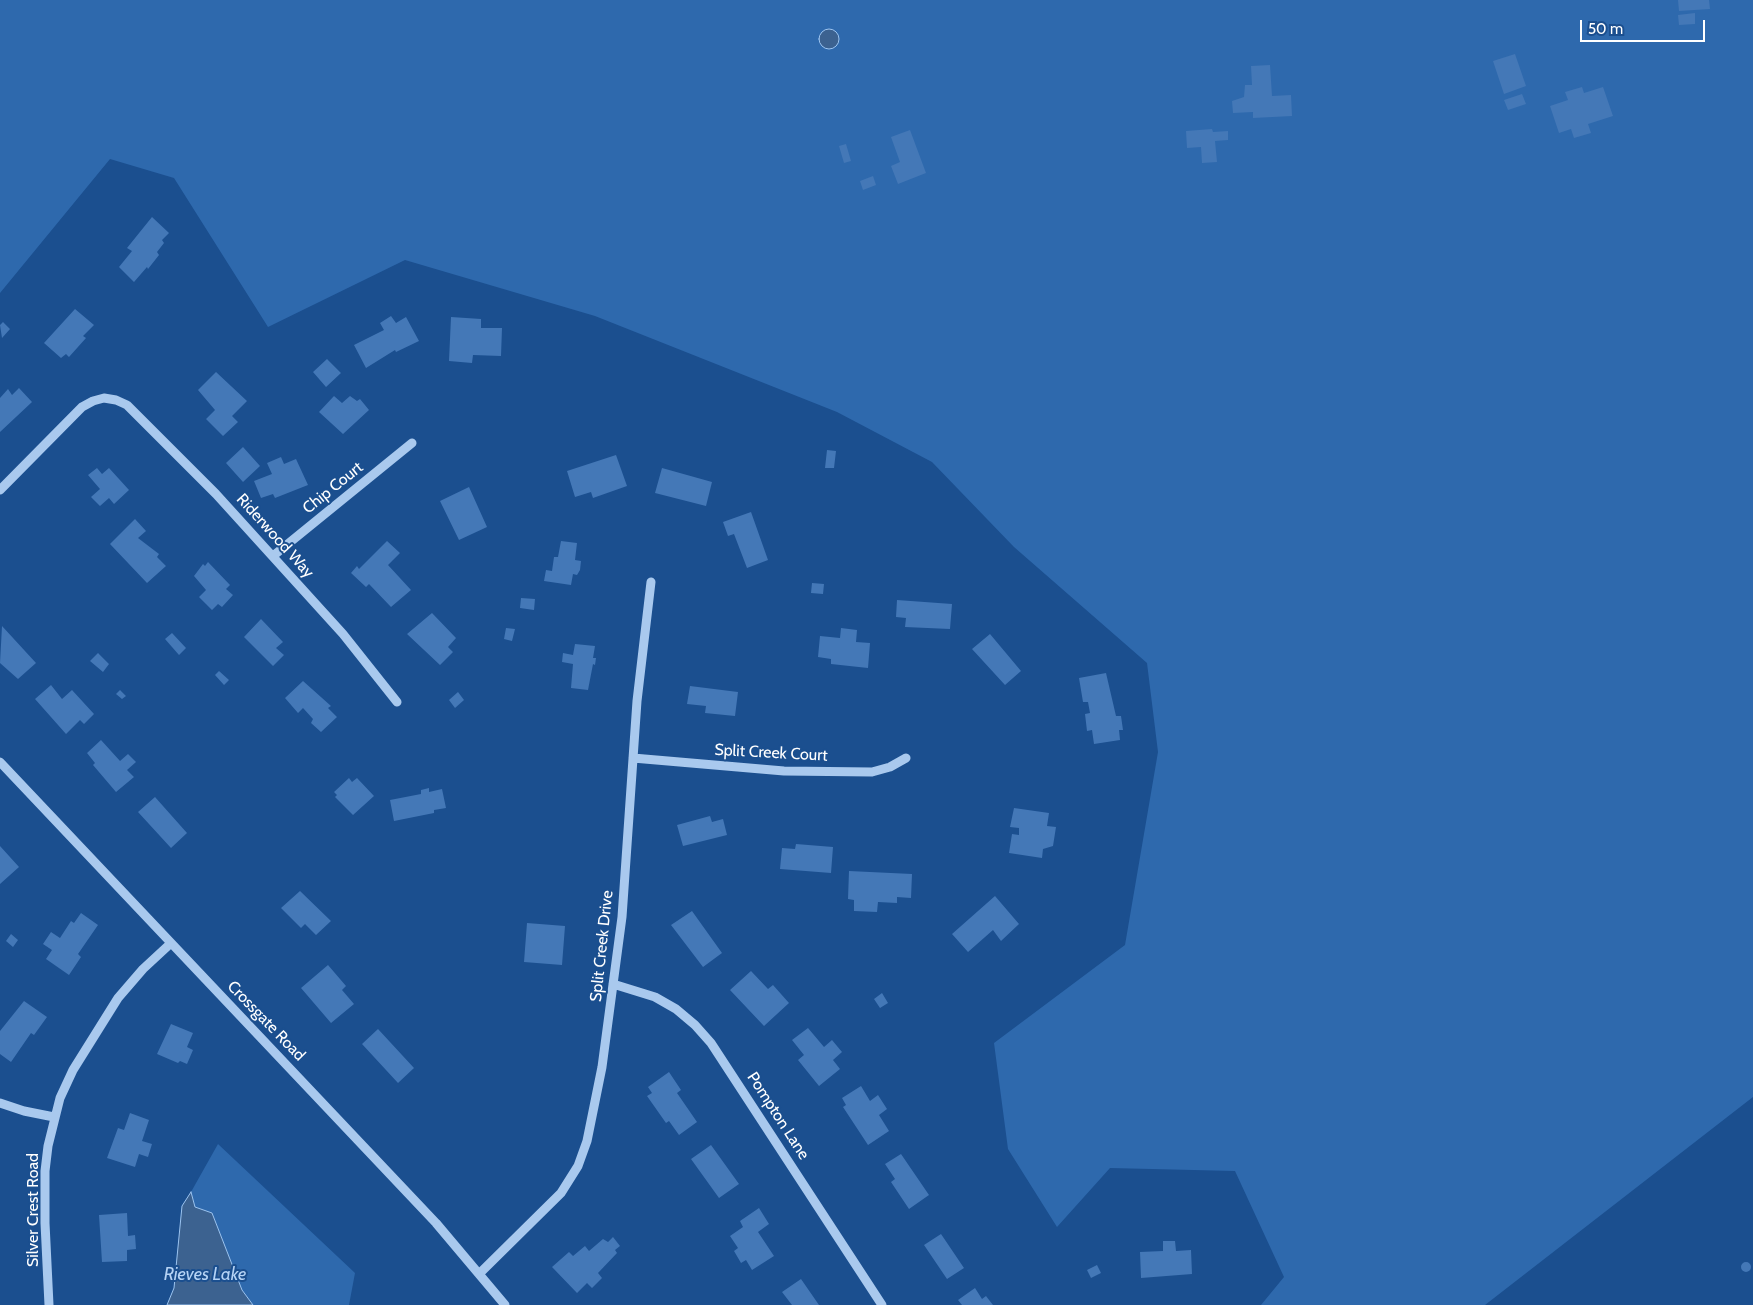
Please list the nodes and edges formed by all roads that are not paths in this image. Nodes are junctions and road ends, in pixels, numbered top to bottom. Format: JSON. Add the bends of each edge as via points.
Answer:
{"nodes":[{"id":1,"x":412,"y":443,"type":"dead end"},
{"id":2,"x":0,"y":490,"type":"edge"},
{"id":3,"x":273,"y":556,"type":"junction"},
{"id":4,"x":651,"y":582,"type":"dead end"},
{"id":5,"x":397,"y":702,"type":"dead end"},
{"id":6,"x":633,"y":758,"type":"junction"},
{"id":7,"x":906,"y":758,"type":"dead end"},
{"id":8,"x":0,"y":762,"type":"edge"},
{"id":9,"x":170,"y":944,"type":"junction"},
{"id":10,"x":613,"y":984,"type":"junction"},
{"id":11,"x":0,"y":1103,"type":"edge"},
{"id":12,"x":54,"y":1117,"type":"junction"},
{"id":13,"x":480,"y":1273,"type":"junction"},
{"id":14,"x":49,"y":1305,"type":"edge"},
{"id":15,"x":505,"y":1305,"type":"edge"},
{"id":16,"x":882,"y":1305,"type":"edge"}],
"edges":[{"from":1,"to":3,"type":"street","name":"Chip Court"},
{"from":2,"to":3,"type":"street","name":"Riderwood Way","via":[[82,407],[104,398],[119,401],[128,405]]},
{"from":3,"to":5,"type":"street","name":"Riderwood Way","via":[[343,634]]},
{"from":4,"to":6,"type":"street","name":"Split Creek Drive"},
{"from":6,"to":7,"type":"street","name":"Split Creek Court","via":[[784,771],[853,772],[872,772]]},
{"from":6,"to":10,"type":"street","name":"Split Creek Drive","via":[[622,917]]},
{"from":8,"to":9,"type":"street","name":"Crossgate Road"},
{"from":9,"to":12,"type":"street","name":"Silver Crest Road","via":[[143,969],[101,1022],[73,1070]]},
{"from":9,"to":13,"type":"street","name":"Crossgate Road"},
{"from":10,"to":13,"type":"street","name":"Split Creek Drive","via":[[599,1088],[578,1166],[561,1193]]},
{"from":10,"to":16,"type":"street","name":"Pompton Lane","via":[[655,997],[676,1009],[711,1043]]},
{"from":11,"to":12,"type":"street"},
{"from":12,"to":14,"type":"street","name":"Silver Crest Road","via":[[45,1171]]},
{"from":13,"to":15,"type":"street","name":"Crossgate Road"}]}
